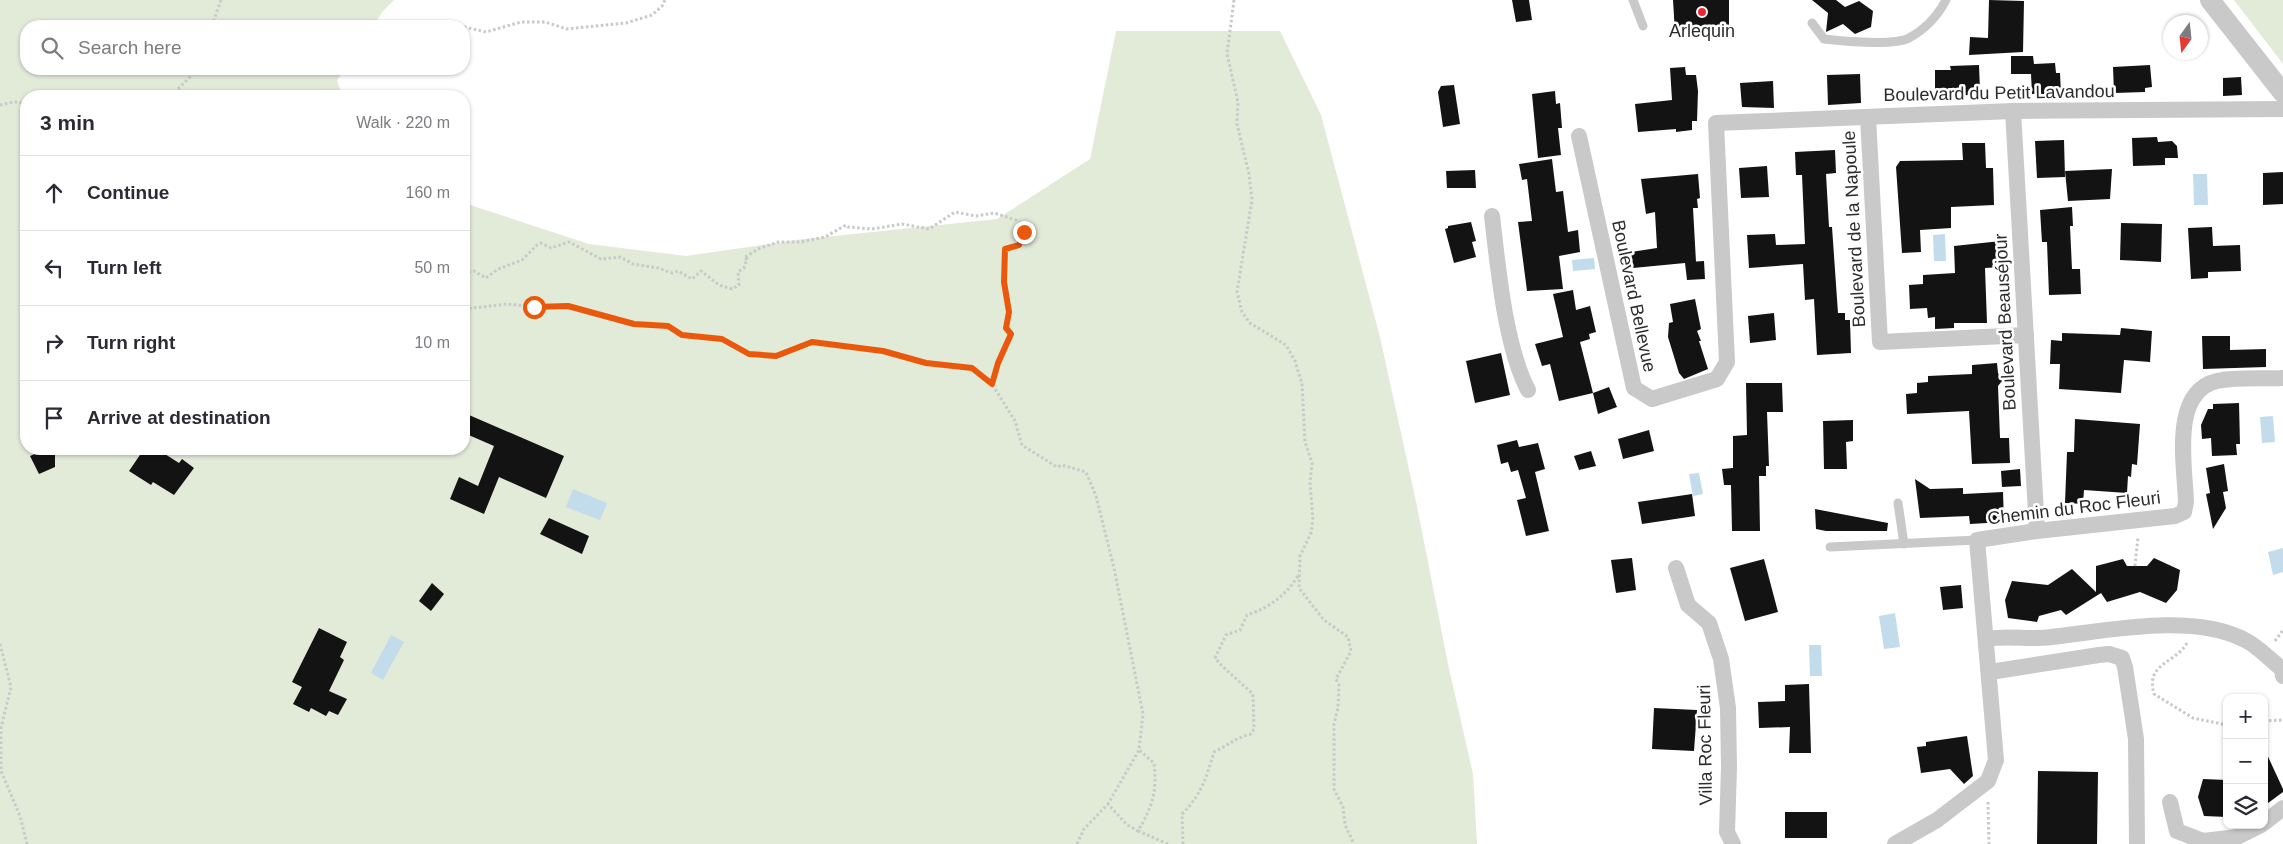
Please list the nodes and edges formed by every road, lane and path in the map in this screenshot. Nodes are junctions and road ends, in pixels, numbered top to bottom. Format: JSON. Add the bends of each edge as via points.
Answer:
{"nodes":[{"id":1,"x":221,"y":0,"type":"edge"},
{"id":2,"x":665,"y":0,"type":"edge"},
{"id":3,"x":1234,"y":0,"type":"edge"},
{"id":4,"x":1633,"y":0,"type":"edge"},
{"id":5,"x":1946,"y":0,"type":"edge"},
{"id":6,"x":2210,"y":0,"type":"edge"},
{"id":7,"x":214,"y":20,"type":"edge"},
{"id":8,"x":1812,"y":23,"type":"dead end"},
{"id":9,"x":1643,"y":26,"type":"dead end"},
{"id":10,"x":470,"y":28,"type":"edge"},
{"id":11,"x":192,"y":75,"type":"edge"},
{"id":12,"x":177,"y":90,"type":"edge"},
{"id":13,"x":2283,"y":93,"type":"edge"},
{"id":14,"x":20,"y":102,"type":"edge"},
{"id":15,"x":0,"y":105,"type":"edge"},
{"id":16,"x":2283,"y":109,"type":"edge"},
{"id":17,"x":2013,"y":111,"type":"junction"},
{"id":18,"x":1868,"y":117,"type":"junction"},
{"id":19,"x":1716,"y":123,"type":"joint"},
{"id":20,"x":1579,"y":136,"type":"dead end"},
{"id":21,"x":1492,"y":216,"type":"dead end"},
{"id":22,"x":470,"y":272,"type":"edge"},
{"id":23,"x":470,"y":308,"type":"edge"},
{"id":24,"x":2026,"y":335,"type":"junction"},
{"id":25,"x":2283,"y":378,"type":"edge"},
{"id":26,"x":992,"y":384,"type":"junction"},
{"id":27,"x":1528,"y":390,"type":"dead end"},
{"id":28,"x":1898,"y":503,"type":"dead end"},
{"id":29,"x":2134,"y":520,"type":"junction"},
{"id":30,"x":2037,"y":531,"type":"junction"},
{"id":31,"x":1977,"y":540,"type":"junction"},
{"id":32,"x":1904,"y":544,"type":"junction"},
{"id":33,"x":1830,"y":547,"type":"dead end"},
{"id":34,"x":2134,"y":566,"type":"dead end"},
{"id":35,"x":1676,"y":568,"type":"dead end"},
{"id":36,"x":1298,"y":575,"type":"junction"},
{"id":37,"x":2198,"y":626,"type":"junction"},
{"id":38,"x":1987,"y":639,"type":"junction"},
{"id":39,"x":0,"y":644,"type":"edge"},
{"id":40,"x":1990,"y":672,"type":"junction"},
{"id":41,"x":2283,"y":676,"type":"edge"},
{"id":42,"x":2283,"y":720,"type":"edge"},
{"id":43,"x":2268,"y":722,"type":"edge"},
{"id":44,"x":2223,"y":724,"type":"edge"},
{"id":45,"x":1139,"y":750,"type":"junction"},
{"id":46,"x":1988,"y":781,"type":"junction"},
{"id":47,"x":2170,"y":802,"type":"dead end"},
{"id":48,"x":1108,"y":804,"type":"junction"},
{"id":49,"x":2283,"y":808,"type":"edge"},
{"id":50,"x":2268,"y":819,"type":"edge"},
{"id":51,"x":2252,"y":829,"type":"edge"},
{"id":52,"x":1138,"y":831,"type":"junction"},
{"id":53,"x":27,"y":844,"type":"edge"},
{"id":54,"x":1078,"y":844,"type":"edge"},
{"id":55,"x":1168,"y":844,"type":"edge"},
{"id":56,"x":1183,"y":844,"type":"edge"},
{"id":57,"x":1354,"y":844,"type":"edge"},
{"id":58,"x":1733,"y":844,"type":"edge"},
{"id":59,"x":1895,"y":844,"type":"edge"},
{"id":60,"x":1989,"y":844,"type":"edge"},
{"id":61,"x":2137,"y":844,"type":"edge"}],
"edges":[{"from":1,"to":7,"type":"path"},
{"from":2,"to":10,"type":"path","via":[[652,15],[626,23],[567,29],[545,22],[521,22],[486,32]]},
{"from":3,"to":36,"type":"path","via":[[1227,54],[1238,102],[1237,124],[1250,174],[1252,200],[1237,292],[1242,312],[1250,323],[1286,345],[1302,384],[1306,442],[1312,463],[1313,520],[1311,533],[1300,556]]},
{"from":4,"to":9,"type":"lane"},
{"from":5,"to":8,"type":"lane","via":[[1936,18],[1907,39],[1856,43],[1824,39]]},
{"from":6,"to":13,"type":"street"},
{"from":11,"to":12,"type":"path"},
{"from":14,"to":15,"type":"path"},
{"from":16,"to":17,"type":"street","name":"Boulevard du Petit Lavandou"},
{"from":17,"to":18,"type":"street","name":"Boulevard du Petit Lavandou"},
{"from":17,"to":24,"type":"street","name":"Boulevard Beauséjour"},
{"from":18,"to":19,"type":"street","name":"Boulevard du Petit Lavandou"},
{"from":18,"to":24,"type":"street","name":"Boulevard de la Napoule","via":[[1880,342]]},
{"from":19,"to":20,"type":"street","name":"Boulevard Bellevue","via":[[1727,362],[1717,378],[1652,398],[1634,388]]},
{"from":21,"to":27,"type":"street","via":[[1507,321],[1521,377]]},
{"from":22,"to":26,"type":"path","via":[[486,278],[498,269],[522,260],[536,245],[541,243],[551,248],[569,242],[601,259],[620,257],[633,264],[672,273],[678,271],[692,280],[701,271],[719,285],[732,289],[738,285],[738,272],[744,268],[747,259],[744,258],[778,242],[826,237],[846,225],[872,229],[902,224],[930,229],[955,212],[976,216],[994,212],[1019,221],[1024,232],[1019,245],[1005,249],[1004,282],[1009,312],[1006,328],[1011,334]]},
{"from":23,"to":26,"type":"path","via":[[507,304],[568,306],[634,324],[668,326],[682,335],[722,339],[749,354],[776,356],[812,342],[883,351],[926,363],[972,368]]},
{"from":24,"to":30,"type":"street","name":"Boulevard Beauséjour"},
{"from":25,"to":29,"type":"street","name":"Chemin du Roc Fleuri","via":[[2217,381],[2202,387],[2185,411],[2184,512],[2175,516]]},
{"from":26,"to":45,"type":"path","via":[[1015,421],[1022,445],[1057,466],[1062,464],[1086,472],[1093,488],[1114,568],[1143,714]]},
{"from":28,"to":32,"type":"lane"},
{"from":29,"to":30,"type":"street","name":"Chemin du Roc Fleuri"},
{"from":29,"to":34,"type":"path","via":[[2138,536]]},
{"from":30,"to":31,"type":"street","name":"Chemin du Roc Fleuri"},
{"from":31,"to":32,"type":"lane"},
{"from":31,"to":38,"type":"street","name":"Chemin du Roc Fleuri"},
{"from":32,"to":33,"type":"lane"},
{"from":35,"to":58,"type":"street","name":"Villa Roc Fleuri","via":[[1688,605],[1709,623],[1721,659],[1728,708],[1727,832]]},
{"from":36,"to":56,"type":"path","via":[[1289,591],[1247,615],[1240,630],[1226,635],[1215,658],[1253,694],[1254,729],[1251,734],[1238,737],[1214,752],[1198,795],[1182,814]]},
{"from":36,"to":57,"type":"path","via":[[1304,597],[1324,620],[1348,637],[1351,651],[1336,680],[1338,708],[1334,724],[1334,789]]},
{"from":37,"to":38,"type":"street","via":[[2159,625],[2043,638]]},
{"from":37,"to":41,"type":"street","via":[[2243,639],[2282,669]]},
{"from":37,"to":44,"type":"path","via":[[2182,653],[2158,668],[2151,683],[2154,694],[2193,718]]},
{"from":38,"to":40,"type":"street","name":"Chemin du Roc Fleuri"},
{"from":39,"to":53,"type":"path","via":[[10,687],[1,728],[1,770],[20,816]]},
{"from":40,"to":46,"type":"street","name":"Chemin du Roc Fleuri","via":[[1996,760]]},
{"from":40,"to":61,"type":"street","via":[[2099,655],[2122,658],[2136,739]]},
{"from":42,"to":43,"type":"path"},
{"from":45,"to":48,"type":"path"},
{"from":45,"to":52,"type":"path","via":[[1154,762],[1156,784],[1150,811]]},
{"from":46,"to":59,"type":"street","via":[[1937,820]]},
{"from":46,"to":60,"type":"path"},
{"from":47,"to":51,"type":"street","via":[[2177,831],[2203,841],[2237,836]]},
{"from":48,"to":52,"type":"path","via":[[1126,824]]},
{"from":48,"to":54,"type":"path","via":[[1084,829]]},
{"from":49,"to":50,"type":"street"},
{"from":52,"to":55,"type":"path"}]}
